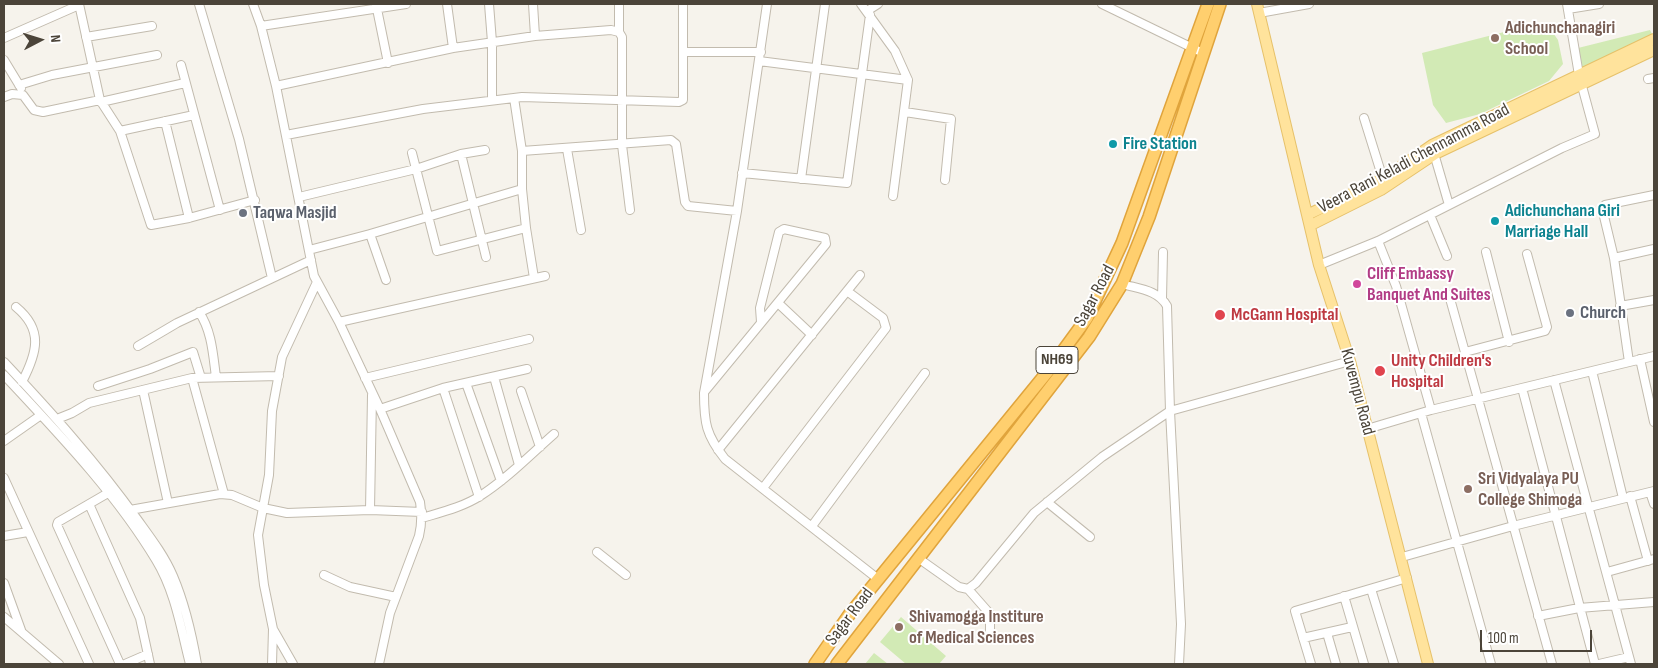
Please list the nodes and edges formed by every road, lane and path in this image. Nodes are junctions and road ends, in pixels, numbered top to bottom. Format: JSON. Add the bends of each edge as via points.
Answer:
{"nodes":[{"id":1,"x":199,"y":4,"type":"edge"},
{"id":2,"x":253,"y":4,"type":"edge"},
{"id":3,"x":406,"y":4,"type":"edge"},
{"id":4,"x":447,"y":4,"type":"edge"},
{"id":5,"x":489,"y":4,"type":"edge"},
{"id":6,"x":532,"y":4,"type":"edge"},
{"id":7,"x":619,"y":4,"type":"edge"},
{"id":8,"x":683,"y":4,"type":"edge"},
{"id":9,"x":767,"y":4,"type":"edge"},
{"id":10,"x":825,"y":4,"type":"edge"},
{"id":11,"x":861,"y":4,"type":"edge"},
{"id":12,"x":878,"y":4,"type":"edge"},
{"id":13,"x":1102,"y":4,"type":"edge"},
{"id":14,"x":1208,"y":4,"type":"edge"},
{"id":15,"x":1220,"y":4,"type":"edge"},
{"id":16,"x":1309,"y":4,"type":"edge"},
{"id":17,"x":1599,"y":4,"type":"edge"},
{"id":18,"x":79,"y":5,"type":"edge"},
{"id":19,"x":376,"y":6,"type":"edge"},
{"id":20,"x":1568,"y":7,"type":"edge"},
{"id":21,"x":1258,"y":9,"type":"edge"},
{"id":22,"x":869,"y":13,"type":"junction"},
{"id":23,"x":152,"y":26,"type":"dead end"},
{"id":24,"x":261,"y":26,"type":"junction"},
{"id":25,"x":618,"y":32,"type":"junction"},
{"id":26,"x":535,"y":36,"type":"junction"},
{"id":27,"x":86,"y":37,"type":"junction"},
{"id":28,"x":4,"y":38,"type":"edge"},
{"id":29,"x":1654,"y":38,"type":"edge"},
{"id":30,"x":492,"y":42,"type":"junction"},
{"id":31,"x":453,"y":48,"type":"junction"},
{"id":32,"x":1198,"y":50,"type":"junction"},
{"id":33,"x":1654,"y":50,"type":"edge"},
{"id":34,"x":683,"y":52,"type":"junction"},
{"id":35,"x":760,"y":52,"type":"junction"},
{"id":36,"x":157,"y":54,"type":"dead end"},
{"id":37,"x":4,"y":60,"type":"edge"},
{"id":38,"x":759,"y":61,"type":"junction"},
{"id":39,"x":388,"y":63,"type":"junction"},
{"id":40,"x":180,"y":65,"type":"dead end"},
{"id":41,"x":92,"y":67,"type":"junction"},
{"id":42,"x":816,"y":69,"type":"junction"},
{"id":43,"x":861,"y":75,"type":"junction"},
{"id":44,"x":908,"y":80,"type":"junction"},
{"id":45,"x":1580,"y":80,"type":"junction"},
{"id":46,"x":185,"y":83,"type":"junction"},
{"id":47,"x":19,"y":85,"type":"junction"},
{"id":48,"x":276,"y":86,"type":"junction"},
{"id":49,"x":23,"y":95,"type":"junction"},
{"id":50,"x":4,"y":97,"type":"edge"},
{"id":51,"x":514,"y":98,"type":"junction"},
{"id":52,"x":492,"y":100,"type":"junction"},
{"id":53,"x":101,"y":101,"type":"junction"},
{"id":54,"x":620,"y":102,"type":"junction"},
{"id":55,"x":905,"y":112,"type":"junction"},
{"id":56,"x":194,"y":114,"type":"junction"},
{"id":57,"x":1364,"y":118,"type":"dead end"},
{"id":58,"x":165,"y":121,"type":"junction"},
{"id":59,"x":120,"y":131,"type":"junction"},
{"id":60,"x":286,"y":135,"type":"junction"},
{"id":61,"x":622,"y":145,"type":"junction"},
{"id":62,"x":567,"y":149,"type":"junction"},
{"id":63,"x":485,"y":150,"type":"dead end"},
{"id":64,"x":1433,"y":150,"type":"junction"},
{"id":65,"x":522,"y":151,"type":"junction"},
{"id":66,"x":412,"y":153,"type":"dead end"},
{"id":67,"x":461,"y":154,"type":"junction"},
{"id":68,"x":416,"y":170,"type":"junction"},
{"id":69,"x":742,"y":173,"type":"junction"},
{"id":70,"x":801,"y":179,"type":"junction"},
{"id":71,"x":1383,"y":179,"type":"junction"},
{"id":72,"x":945,"y":180,"type":"dead end"},
{"id":73,"x":522,"y":189,"type":"junction"},
{"id":74,"x":1654,"y":195,"type":"edge"},
{"id":75,"x":894,"y":196,"type":"dead end"},
{"id":76,"x":299,"y":197,"type":"junction"},
{"id":77,"x":255,"y":200,"type":"junction"},
{"id":78,"x":472,"y":203,"type":"junction"},
{"id":79,"x":1449,"y":205,"type":"junction"},
{"id":80,"x":220,"y":210,"type":"junction"},
{"id":81,"x":630,"y":210,"type":"dead end"},
{"id":82,"x":737,"y":211,"type":"junction"},
{"id":83,"x":1309,"y":214,"type":"junction"},
{"id":84,"x":1430,"y":215,"type":"junction"},
{"id":85,"x":427,"y":216,"type":"junction"},
{"id":86,"x":189,"y":218,"type":"junction"},
{"id":87,"x":1311,"y":225,"type":"junction"},
{"id":88,"x":526,"y":228,"type":"junction"},
{"id":89,"x":580,"y":230,"type":"dead end"},
{"id":90,"x":370,"y":234,"type":"junction"},
{"id":91,"x":482,"y":240,"type":"junction"},
{"id":92,"x":1378,"y":241,"type":"junction"},
{"id":93,"x":1654,"y":249,"type":"edge"},
{"id":94,"x":309,"y":250,"type":"junction"},
{"id":95,"x":1163,"y":252,"type":"dead end"},
{"id":96,"x":1486,"y":252,"type":"dead end"},
{"id":97,"x":1527,"y":254,"type":"dead end"},
{"id":98,"x":1447,"y":256,"type":"dead end"},
{"id":99,"x":486,"y":257,"type":"dead end"},
{"id":100,"x":1614,"y":258,"type":"junction"},
{"id":101,"x":311,"y":260,"type":"junction"},
{"id":102,"x":1320,"y":265,"type":"junction"},
{"id":103,"x":860,"y":275,"type":"dead end"},
{"id":104,"x":545,"y":276,"type":"dead end"},
{"id":105,"x":272,"y":278,"type":"junction"},
{"id":106,"x":534,"y":278,"type":"junction"},
{"id":107,"x":386,"y":280,"type":"dead end"},
{"id":108,"x":317,"y":282,"type":"junction"},
{"id":109,"x":1122,"y":284,"type":"junction"},
{"id":110,"x":847,"y":291,"type":"junction"},
{"id":111,"x":1449,"y":295,"type":"dead end"},
{"id":112,"x":1162,"y":298,"type":"junction"},
{"id":113,"x":1654,"y":300,"type":"edge"},
{"id":114,"x":778,"y":303,"type":"junction"},
{"id":115,"x":1620,"y":306,"type":"junction"},
{"id":116,"x":16,"y":307,"type":"dead end"},
{"id":117,"x":199,"y":312,"type":"junction"},
{"id":118,"x":339,"y":322,"type":"junction"},
{"id":119,"x":761,"y":322,"type":"junction"},
{"id":120,"x":812,"y":335,"type":"junction"},
{"id":121,"x":529,"y":339,"type":"dead end"},
{"id":122,"x":1509,"y":342,"type":"junction"},
{"id":123,"x":138,"y":346,"type":"dead end"},
{"id":124,"x":1465,"y":352,"type":"junction"},
{"id":125,"x":1654,"y":356,"type":"edge"},
{"id":126,"x":1640,"y":359,"type":"junction"},
{"id":127,"x":1350,"y":361,"type":"junction"},
{"id":128,"x":4,"y":362,"type":"edge"},
{"id":129,"x":1630,"y":362,"type":"junction"},
{"id":130,"x":527,"y":369,"type":"dead end"},
{"id":131,"x":1592,"y":371,"type":"junction"},
{"id":132,"x":925,"y":373,"type":"dead end"},
{"id":133,"x":4,"y":375,"type":"edge"},
{"id":134,"x":278,"y":376,"type":"junction"},
{"id":135,"x":216,"y":377,"type":"junction"},
{"id":136,"x":494,"y":377,"type":"junction"},
{"id":137,"x":196,"y":378,"type":"junction"},
{"id":138,"x":365,"y":378,"type":"junction"},
{"id":139,"x":1554,"y":380,"type":"junction"},
{"id":140,"x":22,"y":382,"type":"junction"},
{"id":141,"x":466,"y":383,"type":"junction"},
{"id":142,"x":98,"y":386,"type":"dead end"},
{"id":143,"x":442,"y":388,"type":"junction"},
{"id":144,"x":1522,"y":388,"type":"junction"},
{"id":145,"x":143,"y":390,"type":"junction"},
{"id":146,"x":520,"y":391,"type":"dead end"},
{"id":147,"x":372,"y":392,"type":"junction"},
{"id":148,"x":704,"y":393,"type":"junction"},
{"id":149,"x":1478,"y":399,"type":"junction"},
{"id":150,"x":380,"y":409,"type":"junction"},
{"id":151,"x":1431,"y":410,"type":"junction"},
{"id":152,"x":1170,"y":411,"type":"junction"},
{"id":153,"x":1421,"y":412,"type":"junction"},
{"id":154,"x":41,"y":415,"type":"junction"},
{"id":155,"x":57,"y":419,"type":"junction"},
{"id":156,"x":1654,"y":422,"type":"edge"},
{"id":157,"x":1367,"y":429,"type":"junction"},
{"id":158,"x":554,"y":434,"type":"dead end"},
{"id":159,"x":4,"y":440,"type":"edge"},
{"id":160,"x":540,"y":448,"type":"junction"},
{"id":161,"x":718,"y":450,"type":"junction"},
{"id":162,"x":519,"y":465,"type":"junction"},
{"id":163,"x":4,"y":478,"type":"edge"},
{"id":164,"x":501,"y":481,"type":"junction"},
{"id":165,"x":763,"y":488,"type":"junction"},
{"id":166,"x":1652,"y":491,"type":"edge"},
{"id":167,"x":108,"y":493,"type":"junction"},
{"id":168,"x":224,"y":494,"type":"junction"},
{"id":169,"x":480,"y":497,"type":"junction"},
{"id":170,"x":1626,"y":497,"type":"junction"},
{"id":171,"x":1047,"y":502,"type":"junction"},
{"id":172,"x":168,"y":503,"type":"junction"},
{"id":173,"x":89,"y":504,"type":"junction"},
{"id":174,"x":1654,"y":504,"type":"edge"},
{"id":175,"x":1588,"y":507,"type":"junction"},
{"id":176,"x":263,"y":508,"type":"junction"},
{"id":177,"x":130,"y":510,"type":"junction"},
{"id":178,"x":370,"y":510,"type":"junction"},
{"id":179,"x":422,"y":515,"type":"junction"},
{"id":180,"x":1555,"y":516,"type":"junction"},
{"id":181,"x":812,"y":526,"type":"junction"},
{"id":182,"x":1513,"y":526,"type":"junction"},
{"id":183,"x":28,"y":532,"type":"junction"},
{"id":184,"x":4,"y":536,"type":"edge"},
{"id":185,"x":1090,"y":537,"type":"dead end"},
{"id":186,"x":1456,"y":541,"type":"junction"},
{"id":187,"x":597,"y":552,"type":"dead end"},
{"id":188,"x":1402,"y":557,"type":"junction"},
{"id":189,"x":918,"y":558,"type":"junction"},
{"id":190,"x":1651,"y":560,"type":"edge"},
{"id":191,"x":1607,"y":572,"type":"junction"},
{"id":192,"x":324,"y":575,"type":"dead end"},
{"id":193,"x":626,"y":575,"type":"dead end"},
{"id":194,"x":1407,"y":578,"type":"junction"},
{"id":195,"x":878,"y":579,"type":"junction"},
{"id":196,"x":4,"y":583,"type":"edge"},
{"id":197,"x":968,"y":588,"type":"junction"},
{"id":198,"x":1371,"y":589,"type":"junction"},
{"id":199,"x":1344,"y":596,"type":"junction"},
{"id":200,"x":396,"y":597,"type":"junction"},
{"id":201,"x":1654,"y":602,"type":"edge"},
{"id":202,"x":1615,"y":604,"type":"junction"},
{"id":203,"x":1579,"y":608,"type":"junction"},
{"id":204,"x":1538,"y":616,"type":"junction"},
{"id":205,"x":4,"y":617,"type":"edge"},
{"id":206,"x":1352,"y":626,"type":"junction"},
{"id":207,"x":273,"y":629,"type":"junction"},
{"id":208,"x":22,"y":632,"type":"junction"},
{"id":209,"x":990,"y":632,"type":"dead end"},
{"id":210,"x":1327,"y":633,"type":"junction"},
{"id":211,"x":1303,"y":638,"type":"junction"},
{"id":212,"x":148,"y":654,"type":"junction"},
{"id":213,"x":1630,"y":660,"type":"edge"},
{"id":214,"x":59,"y":664,"type":"edge"},
{"id":215,"x":88,"y":664,"type":"edge"},
{"id":216,"x":120,"y":664,"type":"edge"},
{"id":217,"x":124,"y":664,"type":"edge"},
{"id":218,"x":150,"y":664,"type":"edge"},
{"id":219,"x":190,"y":664,"type":"edge"},
{"id":220,"x":198,"y":664,"type":"edge"},
{"id":221,"x":272,"y":664,"type":"edge"},
{"id":222,"x":293,"y":664,"type":"edge"},
{"id":223,"x":379,"y":664,"type":"edge"},
{"id":224,"x":815,"y":664,"type":"edge"},
{"id":225,"x":836,"y":664,"type":"edge"},
{"id":226,"x":1179,"y":664,"type":"edge"},
{"id":227,"x":1311,"y":664,"type":"edge"},
{"id":228,"x":1336,"y":664,"type":"edge"},
{"id":229,"x":1364,"y":664,"type":"edge"},
{"id":230,"x":1394,"y":664,"type":"edge"},
{"id":231,"x":1428,"y":664,"type":"edge"},
{"id":232,"x":1491,"y":664,"type":"edge"},
{"id":233,"x":1552,"y":664,"type":"edge"},
{"id":234,"x":1595,"y":664,"type":"edge"},
{"id":235,"x":1599,"y":664,"type":"edge"}],
"edges":[{"from":1,"to":77,"type":"street"},
{"from":2,"to":24,"type":"street"},
{"from":3,"to":19,"type":"street"},
{"from":4,"to":31,"type":"street"},
{"from":5,"to":30,"type":"street"},
{"from":6,"to":26,"type":"street"},
{"from":7,"to":25,"type":"street"},
{"from":8,"to":34,"type":"street"},
{"from":9,"to":35,"type":"street"},
{"from":10,"to":42,"type":"street"},
{"from":11,"to":22,"type":"street"},
{"from":12,"to":22,"type":"street"},
{"from":13,"to":32,"type":"street"},
{"from":14,"to":32,"type":"highway","name":"Sagar Road","number":"NH69"},
{"from":15,"to":32,"type":"highway","name":"Sagar Road","number":"NH69"},
{"from":16,"to":21,"type":"street"},
{"from":17,"to":20,"type":"street"},
{"from":18,"to":27,"type":"street"},
{"from":18,"to":28,"type":"street"},
{"from":19,"to":24,"type":"street"},
{"from":19,"to":39,"type":"street"},
{"from":20,"to":45,"type":"street"},
{"from":21,"to":83,"type":"main road","name":"Kuvempu Road"},
{"from":22,"to":43,"type":"street"},
{"from":22,"to":44,"type":"street","via":[[895,51]]},
{"from":23,"to":27,"type":"street"},
{"from":24,"to":48,"type":"street"},
{"from":25,"to":26,"type":"street"},
{"from":25,"to":54,"type":"street","via":[[622,37]]},
{"from":26,"to":30,"type":"street"},
{"from":27,"to":41,"type":"street"},
{"from":29,"to":45,"type":"main road"},
{"from":30,"to":31,"type":"street"},
{"from":30,"to":52,"type":"street"},
{"from":31,"to":39,"type":"street"},
{"from":32,"to":109,"type":"highway","name":"Sagar Road","number":"NH69","via":[[1155,202]]},
{"from":32,"to":195,"type":"highway","name":"Sagar Road","number":"NH69","via":[[1122,243],[1087,318],[1050,370]]},
{"from":33,"to":45,"type":"main road"},
{"from":34,"to":35,"type":"street"},
{"from":34,"to":54,"type":"street","via":[[681,102]]},
{"from":35,"to":38,"type":"street"},
{"from":36,"to":41,"type":"street"},
{"from":37,"to":47,"type":"street"},
{"from":38,"to":42,"type":"street"},
{"from":38,"to":69,"type":"street"},
{"from":39,"to":48,"type":"street"},
{"from":40,"to":46,"type":"street"},
{"from":41,"to":47,"type":"street"},
{"from":41,"to":53,"type":"street"},
{"from":42,"to":43,"type":"street"},
{"from":42,"to":70,"type":"street"},
{"from":43,"to":44,"type":"street"},
{"from":43,"to":70,"type":"street","via":[[847,183]]},
{"from":44,"to":55,"type":"street"},
{"from":45,"to":64,"type":"main road"},
{"from":45,"to":79,"type":"street","via":[[1595,134]]},
{"from":46,"to":53,"type":"street"},
{"from":46,"to":56,"type":"street"},
{"from":47,"to":49,"type":"street"},
{"from":48,"to":60,"type":"street"},
{"from":49,"to":50,"type":"street"},
{"from":49,"to":53,"type":"street","via":[[34,110],[43,112]]},
{"from":51,"to":52,"type":"street"},
{"from":51,"to":54,"type":"street"},
{"from":51,"to":65,"type":"street"},
{"from":52,"to":60,"type":"street","via":[[423,109]]},
{"from":53,"to":59,"type":"street"},
{"from":54,"to":61,"type":"street"},
{"from":55,"to":72,"type":"street","via":[[951,119]]},
{"from":55,"to":75,"type":"street"},
{"from":56,"to":58,"type":"street"},
{"from":56,"to":80,"type":"street"},
{"from":57,"to":71,"type":"street"},
{"from":58,"to":59,"type":"street"},
{"from":58,"to":86,"type":"street"},
{"from":59,"to":86,"type":"street","via":[[151,226]]},
{"from":60,"to":76,"type":"street"},
{"from":61,"to":62,"type":"street"},
{"from":61,"to":81,"type":"street"},
{"from":61,"to":82,"type":"street","via":[[674,141],[688,206]]},
{"from":62,"to":65,"type":"street"},
{"from":62,"to":89,"type":"street"},
{"from":63,"to":67,"type":"street"},
{"from":64,"to":71,"type":"main road","name":"Veera Rani Keladi Chennamma Road"},
{"from":64,"to":79,"type":"street"},
{"from":64,"to":87,"type":"main road","via":[[1381,190]]},
{"from":65,"to":73,"type":"street"},
{"from":66,"to":68,"type":"street"},
{"from":67,"to":68,"type":"street"},
{"from":67,"to":78,"type":"street"},
{"from":68,"to":76,"type":"street"},
{"from":68,"to":85,"type":"street"},
{"from":69,"to":70,"type":"street"},
{"from":69,"to":82,"type":"street"},
{"from":71,"to":83,"type":"main road","name":"Veera Rani Keladi Chennamma Road"},
{"from":73,"to":78,"type":"street"},
{"from":73,"to":88,"type":"street"},
{"from":74,"to":100,"type":"street","via":[[1603,206]]},
{"from":76,"to":94,"type":"street"},
{"from":77,"to":80,"type":"street"},
{"from":77,"to":105,"type":"street"},
{"from":78,"to":85,"type":"street"},
{"from":78,"to":91,"type":"street"},
{"from":79,"to":84,"type":"street"},
{"from":80,"to":86,"type":"street"},
{"from":82,"to":148,"type":"street"},
{"from":83,"to":87,"type":"main road","name":"Kuvempu Road"},
{"from":84,"to":92,"type":"street"},
{"from":84,"to":98,"type":"street"},
{"from":85,"to":90,"type":"street"},
{"from":85,"to":91,"type":"street","via":[[437,250]]},
{"from":87,"to":102,"type":"main road","name":"Kuvempu Road"},
{"from":88,"to":91,"type":"street"},
{"from":88,"to":106,"type":"street"},
{"from":90,"to":94,"type":"street"},
{"from":90,"to":107,"type":"street"},
{"from":91,"to":99,"type":"street"},
{"from":92,"to":102,"type":"street"},
{"from":92,"to":151,"type":"street","via":[[1396,286]]},
{"from":93,"to":100,"type":"street"},
{"from":94,"to":101,"type":"street"},
{"from":95,"to":112,"type":"street"},
{"from":96,"to":122,"type":"street"},
{"from":97,"to":122,"type":"street","via":[[1547,327],[1544,331]]},
{"from":100,"to":115,"type":"street"},
{"from":101,"to":105,"type":"street"},
{"from":101,"to":108,"type":"street"},
{"from":102,"to":127,"type":"main road","name":"Kuvempu Road"},
{"from":103,"to":110,"type":"street"},
{"from":104,"to":106,"type":"street"},
{"from":105,"to":117,"type":"street"},
{"from":106,"to":118,"type":"street"},
{"from":108,"to":118,"type":"street"},
{"from":108,"to":134,"type":"street","via":[[282,357]]},
{"from":109,"to":112,"type":"street"},
{"from":109,"to":189,"type":"highway","name":"Sagar Road","number":"NH69","via":[[1089,337]]},
{"from":110,"to":120,"type":"street"},
{"from":110,"to":165,"type":"street","via":[[883,318],[886,328]]},
{"from":111,"to":124,"type":"street"},
{"from":112,"to":152,"type":"street","via":[[1167,306]]},
{"from":113,"to":115,"type":"street"},
{"from":114,"to":119,"type":"street"},
{"from":114,"to":119,"type":"street","via":[[826,244],[825,238],[784,229],[779,232],[760,308]]},
{"from":114,"to":120,"type":"street"},
{"from":115,"to":129,"type":"street"},
{"from":116,"to":140,"type":"street","via":[[26,315],[36,332],[30,368]]},
{"from":117,"to":123,"type":"street"},
{"from":117,"to":135,"type":"street","via":[[206,322]]},
{"from":118,"to":138,"type":"street"},
{"from":119,"to":148,"type":"street"},
{"from":120,"to":161,"type":"street"},
{"from":121,"to":138,"type":"street"},
{"from":122,"to":124,"type":"street"},
{"from":124,"to":149,"type":"street"},
{"from":125,"to":126,"type":"street"},
{"from":126,"to":129,"type":"street"},
{"from":126,"to":156,"type":"street"},
{"from":127,"to":152,"type":"street"},
{"from":127,"to":157,"type":"main road","name":"Kuvempu Road"},
{"from":128,"to":140,"type":"street"},
{"from":129,"to":131,"type":"street"},
{"from":130,"to":136,"type":"street"},
{"from":131,"to":139,"type":"street"},
{"from":131,"to":170,"type":"street"},
{"from":132,"to":181,"type":"street"},
{"from":133,"to":154,"type":"street"},
{"from":134,"to":135,"type":"street"},
{"from":134,"to":176,"type":"street"},
{"from":135,"to":137,"type":"street"},
{"from":136,"to":141,"type":"street"},
{"from":136,"to":162,"type":"street"},
{"from":137,"to":142,"type":"street","via":[[193,352]]},
{"from":137,"to":145,"type":"street"},
{"from":137,"to":168,"type":"street"},
{"from":138,"to":147,"type":"street"},
{"from":139,"to":144,"type":"street"},
{"from":139,"to":175,"type":"street"},
{"from":140,"to":155,"type":"street"},
{"from":141,"to":143,"type":"street"},
{"from":141,"to":164,"type":"street"},
{"from":143,"to":150,"type":"street"},
{"from":143,"to":169,"type":"street"},
{"from":144,"to":149,"type":"street"},
{"from":144,"to":180,"type":"street"},
{"from":145,"to":155,"type":"street","via":[[89,403]]},
{"from":145,"to":172,"type":"street"},
{"from":146,"to":160,"type":"street"},
{"from":147,"to":150,"type":"street"},
{"from":147,"to":178,"type":"street"},
{"from":148,"to":161,"type":"street","via":[[704,422]]},
{"from":149,"to":151,"type":"street"},
{"from":149,"to":182,"type":"street"},
{"from":150,"to":179,"type":"street","via":[[420,502]]},
{"from":151,"to":153,"type":"street"},
{"from":152,"to":171,"type":"street","via":[[1102,457]]},
{"from":152,"to":226,"type":"street","via":[[1181,624]]},
{"from":153,"to":157,"type":"street"},
{"from":153,"to":186,"type":"street"},
{"from":154,"to":159,"type":"street"},
{"from":154,"to":167,"type":"street"},
{"from":155,"to":177,"type":"street"},
{"from":157,"to":188,"type":"main road","name":"Kuvempu Road"},
{"from":158,"to":160,"type":"street"},
{"from":160,"to":162,"type":"street"},
{"from":161,"to":165,"type":"street"},
{"from":162,"to":164,"type":"street"},
{"from":163,"to":183,"type":"street"},
{"from":164,"to":169,"type":"street"},
{"from":165,"to":181,"type":"street"},
{"from":166,"to":170,"type":"street"},
{"from":166,"to":174,"type":"street"},
{"from":167,"to":173,"type":"street"},
{"from":167,"to":219,"type":"street","via":[[164,574]]},
{"from":168,"to":172,"type":"street"},
{"from":168,"to":176,"type":"street","via":[[232,494]]},
{"from":169,"to":179,"type":"street","via":[[456,508]]},
{"from":170,"to":175,"type":"street"},
{"from":170,"to":190,"type":"street"},
{"from":171,"to":185,"type":"street"},
{"from":171,"to":197,"type":"street","via":[[1034,513],[976,583]]},
{"from":172,"to":177,"type":"street"},
{"from":173,"to":212,"type":"street","via":[[140,618]]},
{"from":173,"to":216,"type":"street","via":[[58,522],[57,528]]},
{"from":175,"to":180,"type":"street"},
{"from":175,"to":191,"type":"street"},
{"from":176,"to":178,"type":"street","via":[[287,513]]},
{"from":176,"to":207,"type":"street","via":[[258,535]]},
{"from":177,"to":220,"type":"street","via":[[161,553],[173,576]]},
{"from":178,"to":179,"type":"street"},
{"from":179,"to":200,"type":"street","via":[[419,536]]},
{"from":180,"to":182,"type":"street"},
{"from":180,"to":203,"type":"street"},
{"from":181,"to":195,"type":"street"},
{"from":182,"to":186,"type":"street"},
{"from":182,"to":204,"type":"street"},
{"from":183,"to":184,"type":"street"},
{"from":183,"to":215,"type":"street"},
{"from":186,"to":188,"type":"street"},
{"from":186,"to":232,"type":"street"},
{"from":187,"to":193,"type":"street"},
{"from":188,"to":194,"type":"main road","name":"Kuvempu Road"},
{"from":189,"to":197,"type":"street","via":[[959,587]]},
{"from":189,"to":225,"type":"highway","name":"Sagar Road","number":"NH69"},
{"from":190,"to":191,"type":"street"},
{"from":191,"to":202,"type":"street"},
{"from":192,"to":200,"type":"street","via":[[350,587]]},
{"from":194,"to":198,"type":"street"},
{"from":194,"to":231,"type":"main road","name":"Kuvempu Road"},
{"from":195,"to":224,"type":"highway","name":"Sagar Road","number":"NH69"},
{"from":196,"to":208,"type":"street"},
{"from":197,"to":209,"type":"street","via":[[990,614]]},
{"from":198,"to":199,"type":"street"},
{"from":198,"to":230,"type":"street"},
{"from":199,"to":206,"type":"street"},
{"from":199,"to":211,"type":"street","via":[[1295,611]]},
{"from":200,"to":223,"type":"street"},
{"from":201,"to":202,"type":"street"},
{"from":202,"to":203,"type":"street"},
{"from":202,"to":213,"type":"street"},
{"from":203,"to":204,"type":"street"},
{"from":203,"to":234,"type":"street"},
{"from":204,"to":233,"type":"street"},
{"from":205,"to":208,"type":"street"},
{"from":206,"to":210,"type":"street"},
{"from":206,"to":229,"type":"street"},
{"from":207,"to":221,"type":"street"},
{"from":207,"to":222,"type":"street"},
{"from":208,"to":214,"type":"street"},
{"from":210,"to":211,"type":"street"},
{"from":210,"to":228,"type":"street"},
{"from":211,"to":227,"type":"street"},
{"from":212,"to":217,"type":"street"},
{"from":212,"to":218,"type":"street"},
{"from":213,"to":235,"type":"street"}]}
